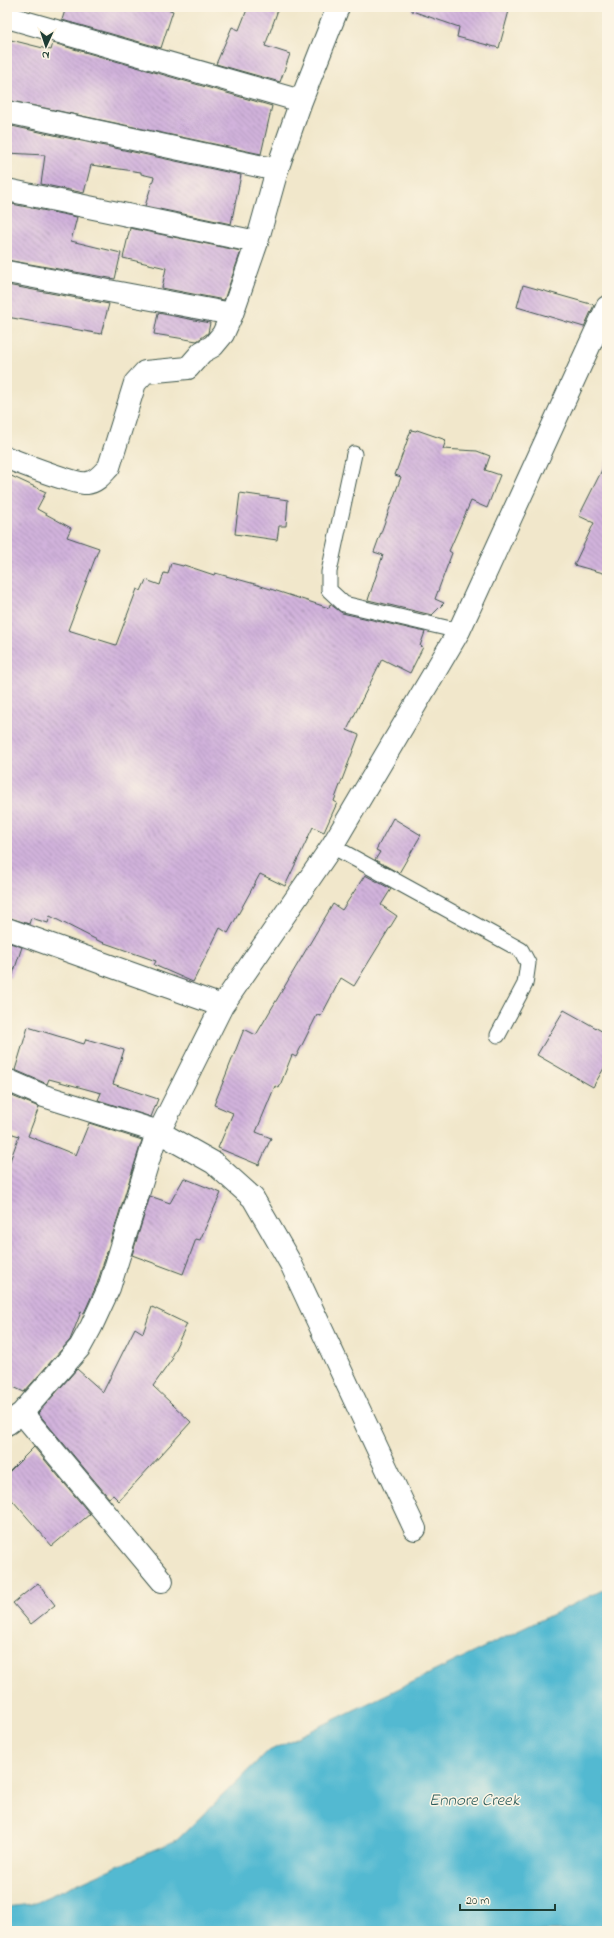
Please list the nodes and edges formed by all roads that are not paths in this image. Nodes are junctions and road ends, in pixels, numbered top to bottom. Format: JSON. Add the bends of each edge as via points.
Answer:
{"nodes":[{"id":1,"x":338,"y":7,"type":"edge"},
{"id":2,"x":7,"y":16,"type":"edge"},
{"id":3,"x":301,"y":101,"type":"junction"},
{"id":4,"x":7,"y":112,"type":"edge"},
{"id":5,"x":277,"y":170,"type":"junction"},
{"id":6,"x":7,"y":190,"type":"edge"},
{"id":7,"x":257,"y":242,"type":"junction"},
{"id":8,"x":7,"y":272,"type":"edge"},
{"id":9,"x":607,"y":307,"type":"edge"},
{"id":10,"x":232,"y":314,"type":"junction"},
{"id":11,"x":354,"y":454,"type":"dead end"},
{"id":12,"x":7,"y":458,"type":"edge"},
{"id":13,"x":459,"y":631,"type":"junction"},
{"id":14,"x":332,"y":846,"type":"junction"},
{"id":15,"x":7,"y":929,"type":"edge"},
{"id":16,"x":222,"y":1006,"type":"junction"},
{"id":17,"x":498,"y":1035,"type":"dead end"},
{"id":18,"x":7,"y":1080,"type":"edge"},
{"id":19,"x":159,"y":1132,"type":"junction"},
{"id":20,"x":15,"y":1419,"type":"edge"},
{"id":21,"x":415,"y":1529,"type":"dead end"},
{"id":22,"x":162,"y":1581,"type":"dead end"}],
"edges":[{"from":1,"to":3,"type":"street"},
{"from":2,"to":3,"type":"street"},
{"from":3,"to":5,"type":"street"},
{"from":4,"to":5,"type":"street"},
{"from":5,"to":7,"type":"street"},
{"from":6,"to":7,"type":"street"},
{"from":7,"to":10,"type":"street"},
{"from":8,"to":10,"type":"street"},
{"from":9,"to":13,"type":"street"},
{"from":10,"to":12,"type":"street","via":[[223,334],[188,368],[145,372],[135,383],[109,467],[100,477],[87,483]]},
{"from":11,"to":13,"type":"lane","via":[[329,572],[329,590],[344,604]]},
{"from":13,"to":14,"type":"street"},
{"from":14,"to":16,"type":"street"},
{"from":14,"to":17,"type":"lane","via":[[521,950],[528,963],[525,984]]},
{"from":15,"to":16,"type":"street"},
{"from":16,"to":19,"type":"street"},
{"from":18,"to":19,"type":"street","via":[[44,1096]]},
{"from":19,"to":20,"type":"street","via":[[109,1288],[91,1327],[80,1346]]},
{"from":19,"to":21,"type":"street","via":[[214,1163],[254,1198],[291,1264]]},
{"from":20,"to":22,"type":"street"}]}
